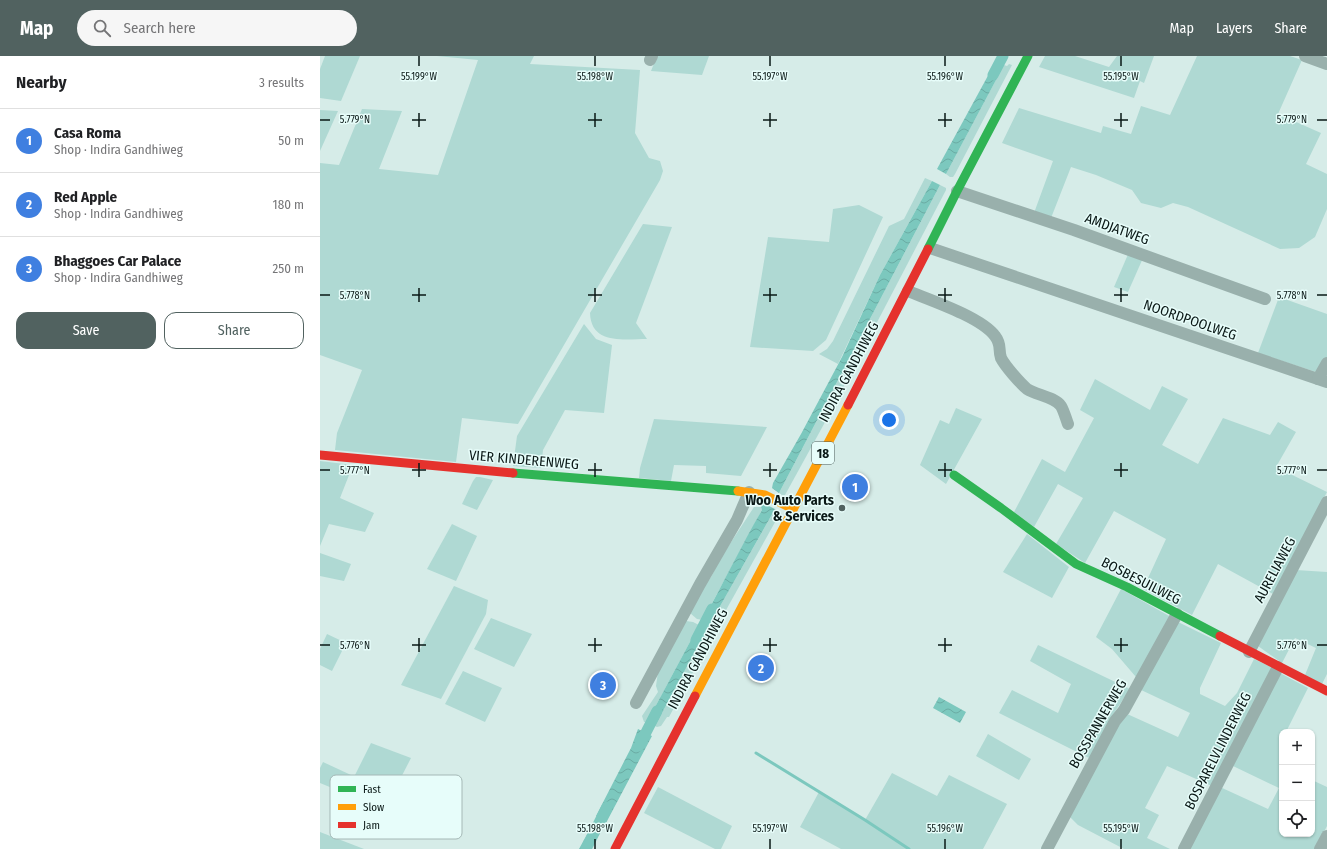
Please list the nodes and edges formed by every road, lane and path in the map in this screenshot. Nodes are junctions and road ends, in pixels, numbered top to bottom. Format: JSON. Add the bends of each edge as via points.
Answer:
{"nodes":[{"id":1,"x":1028,"y":56,"type":"edge"},
{"id":2,"x":1305,"y":56,"type":"edge"},
{"id":3,"x":1327,"y":64,"type":"edge"},
{"id":4,"x":958,"y":191,"type":"junction"},
{"id":5,"x":930,"y":248,"type":"junction"},
{"id":6,"x":908,"y":291,"type":"junction"},
{"id":7,"x":1265,"y":299,"type":"dead end"},
{"id":8,"x":1327,"y":363,"type":"edge"},
{"id":9,"x":1323,"y":381,"type":"edge"},
{"id":10,"x":1068,"y":424,"type":"dead end"},
{"id":11,"x":320,"y":455,"type":"edge"},
{"id":12,"x":954,"y":476,"type":"dead end"},
{"id":13,"x":749,"y":492,"type":"junction"},
{"id":14,"x":1327,"y":502,"type":"edge"},
{"id":15,"x":793,"y":509,"type":"junction"},
{"id":16,"x":1176,"y":614,"type":"junction"},
{"id":17,"x":1249,"y":652,"type":"junction"},
{"id":18,"x":1278,"y":666,"type":"junction"},
{"id":19,"x":1327,"y":691,"type":"edge"},
{"id":20,"x":636,"y":703,"type":"dead end"},
{"id":21,"x":1327,"y":836,"type":"edge"},
{"id":22,"x":614,"y":849,"type":"edge"},
{"id":23,"x":1047,"y":849,"type":"edge"},
{"id":24,"x":1184,"y":849,"type":"edge"},
{"id":25,"x":1320,"y":849,"type":"edge"}],
"edges":[{"from":1,"to":4,"type":"street","name":"INDIRA GANDHIWEG","number":"18"},
{"from":2,"to":3,"type":"street"},
{"from":4,"to":5,"type":"street","name":"INDIRA GANDHIWEG","number":"18"},
{"from":4,"to":7,"type":"street","name":"AMDJATWEG"},
{"from":5,"to":6,"type":"street","name":"INDIRA GANDHIWEG","number":"18"},
{"from":5,"to":9,"type":"street","name":"NOORDPOOLWEG"},
{"from":6,"to":10,"type":"street","via":[[956,311],[988,329],[1000,344],[1004,364],[1027,389],[1061,405]]},
{"from":6,"to":15,"type":"street","name":"INDIRA GANDHIWEG","number":"18"},
{"from":8,"to":9,"type":"street"},
{"from":11,"to":13,"type":"street","name":"VIER KINDERENWEG"},
{"from":12,"to":16,"type":"street","name":"BOSBESUILWEG","via":[[1076,564],[1127,587]]},
{"from":13,"to":15,"type":"street","name":"VIER KINDERENWEG","via":[[765,494]]},
{"from":13,"to":20,"type":"street","via":[[737,520]]},
{"from":14,"to":17,"type":"street","name":"AURELIAWEG"},
{"from":15,"to":22,"type":"street","name":"INDIRA GANDHIWEG","number":"18"},
{"from":16,"to":17,"type":"street","name":"BOSBESUILWEG"},
{"from":16,"to":23,"type":"street","name":"BOSSPANNERWEG"},
{"from":17,"to":18,"type":"street","name":"BOSBESUILWEG"},
{"from":18,"to":19,"type":"street","name":"BOSBESUILWEG"},
{"from":18,"to":24,"type":"street","name":"BOSPARELVLINDERWEG"},
{"from":21,"to":25,"type":"street"}]}
